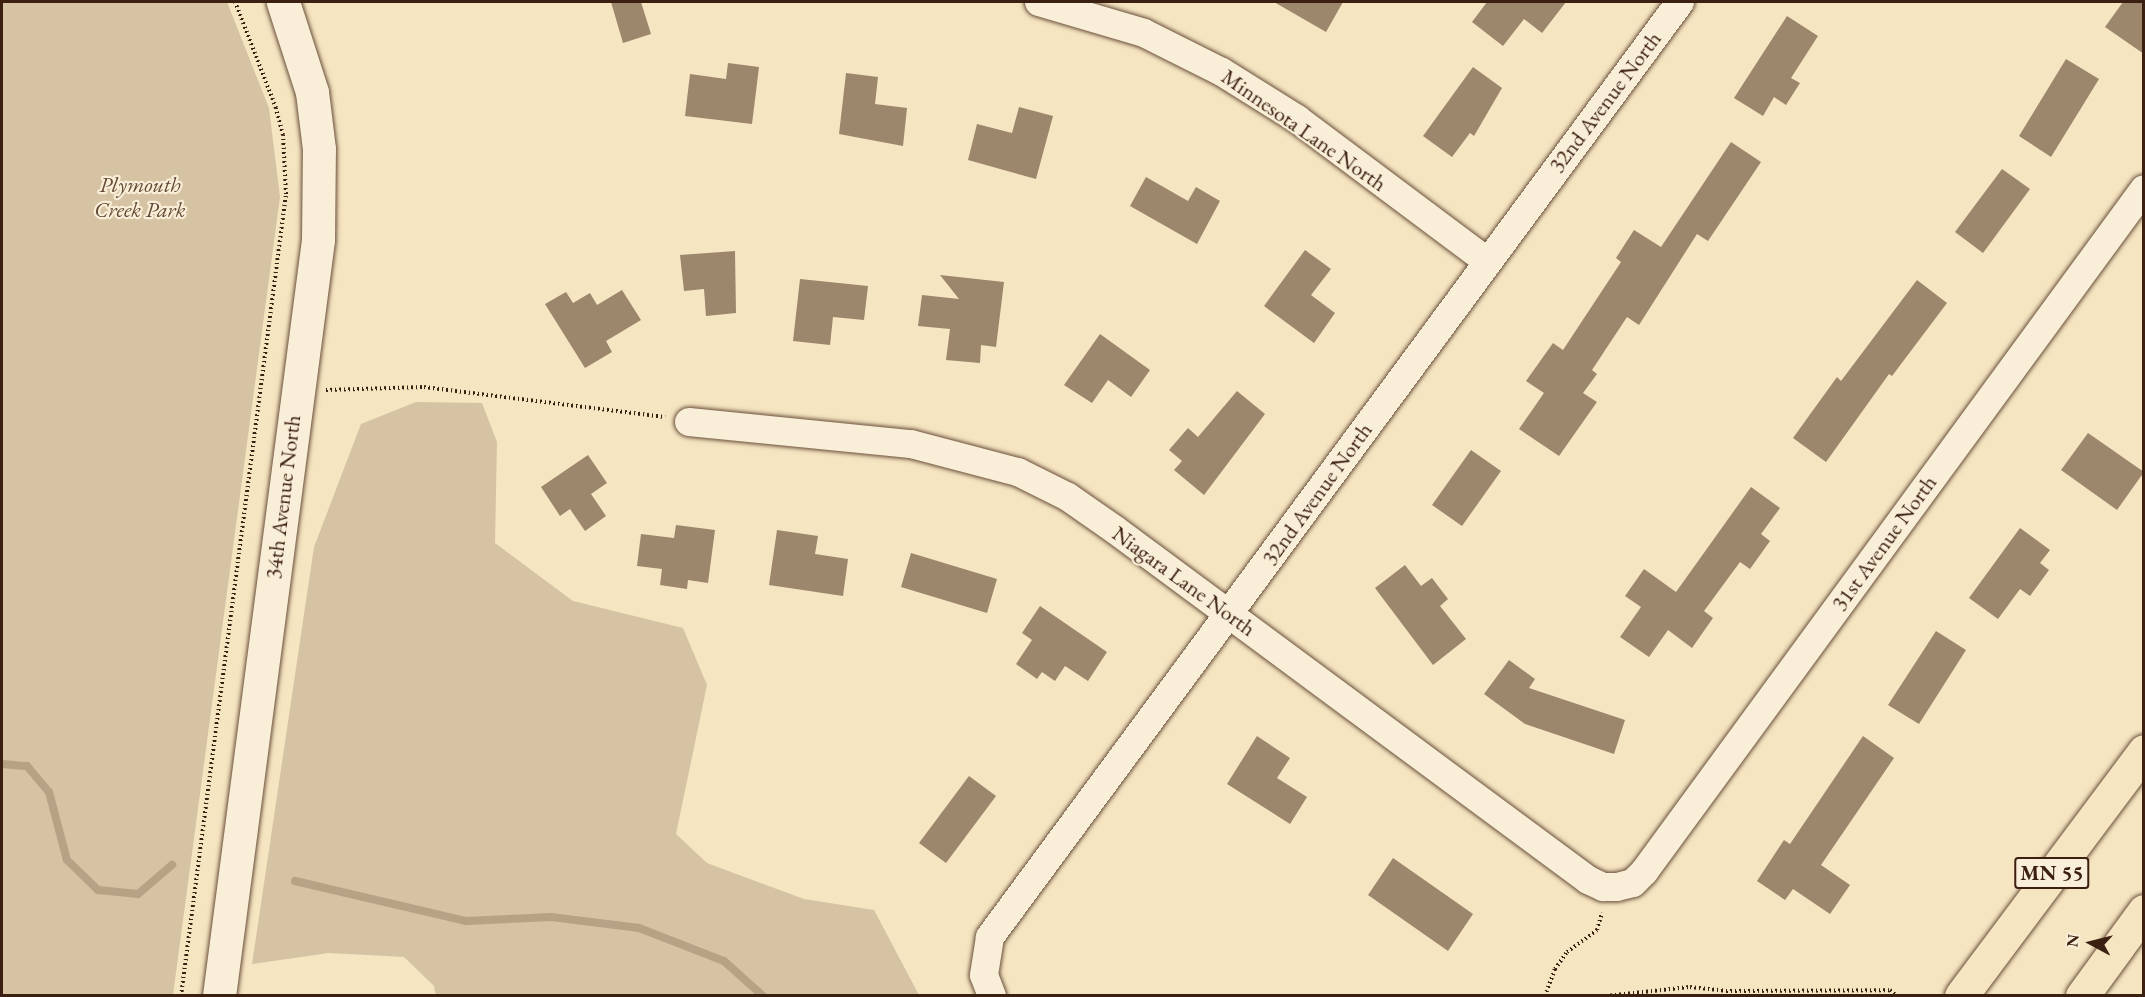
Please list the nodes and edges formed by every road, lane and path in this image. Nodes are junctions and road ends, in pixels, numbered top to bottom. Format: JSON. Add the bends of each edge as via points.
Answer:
{"nodes":[{"id":1,"x":235,"y":2,"type":"edge"},
{"id":2,"x":283,"y":2,"type":"edge"},
{"id":3,"x":1039,"y":2,"type":"edge"},
{"id":4,"x":1680,"y":2,"type":"edge"},
{"id":5,"x":2144,"y":189,"type":"edge"},
{"id":6,"x":1487,"y":261,"type":"junction"},
{"id":7,"x":328,"y":390,"type":"dead end"},
{"id":8,"x":689,"y":422,"type":"joint"},
{"id":9,"x":1229,"y":614,"type":"junction"},
{"id":10,"x":2144,"y":750,"type":"edge"},
{"id":11,"x":1610,"y":887,"type":"junction"},
{"id":12,"x":2144,"y":911,"type":"edge"},
{"id":13,"x":181,"y":996,"type":"edge"},
{"id":14,"x":219,"y":996,"type":"edge"},
{"id":15,"x":992,"y":996,"type":"edge"},
{"id":16,"x":1545,"y":996,"type":"edge"},
{"id":17,"x":1606,"y":996,"type":"edge"},
{"id":18,"x":1897,"y":996,"type":"edge"},
{"id":19,"x":1961,"y":996,"type":"edge"},
{"id":20,"x":2082,"y":996,"type":"edge"}],
"edges":[{"from":1,"to":13,"type":"path","via":[[276,108],[283,135],[286,194]]},
{"from":2,"to":14,"type":"street","name":"34th Avenue North","via":[[312,92],[319,149],[319,230]]},
{"from":3,"to":6,"type":"street","name":"Minnesota Lane North","via":[[1144,33],[1222,72],[1297,119]]},
{"from":4,"to":6,"type":"street","name":"32nd Avenue North"},
{"from":5,"to":11,"type":"street","name":"31st Avenue North","via":[[1644,872],[1633,883]]},
{"from":6,"to":9,"type":"street","name":"32nd Avenue North"},
{"from":7,"to":8,"type":"path","via":[[424,387],[644,413]]},
{"from":8,"to":9,"type":"street","name":"Niagara Lane North","via":[[911,444],[1018,472],[1068,497]]},
{"from":9,"to":11,"type":"street","name":"Niagara Lane North","via":[[1588,880]]},
{"from":9,"to":15,"type":"street","name":"32nd Avenue North","via":[[990,937],[984,975]]},
{"from":10,"to":19,"type":"main road","number":"MN 55"},
{"from":11,"to":16,"type":"path","via":[[1596,930],[1567,952],[1555,969]]},
{"from":12,"to":20,"type":"main road"},
{"from":17,"to":18,"type":"path","via":[[1690,987],[1726,991],[1890,990]]}]}
